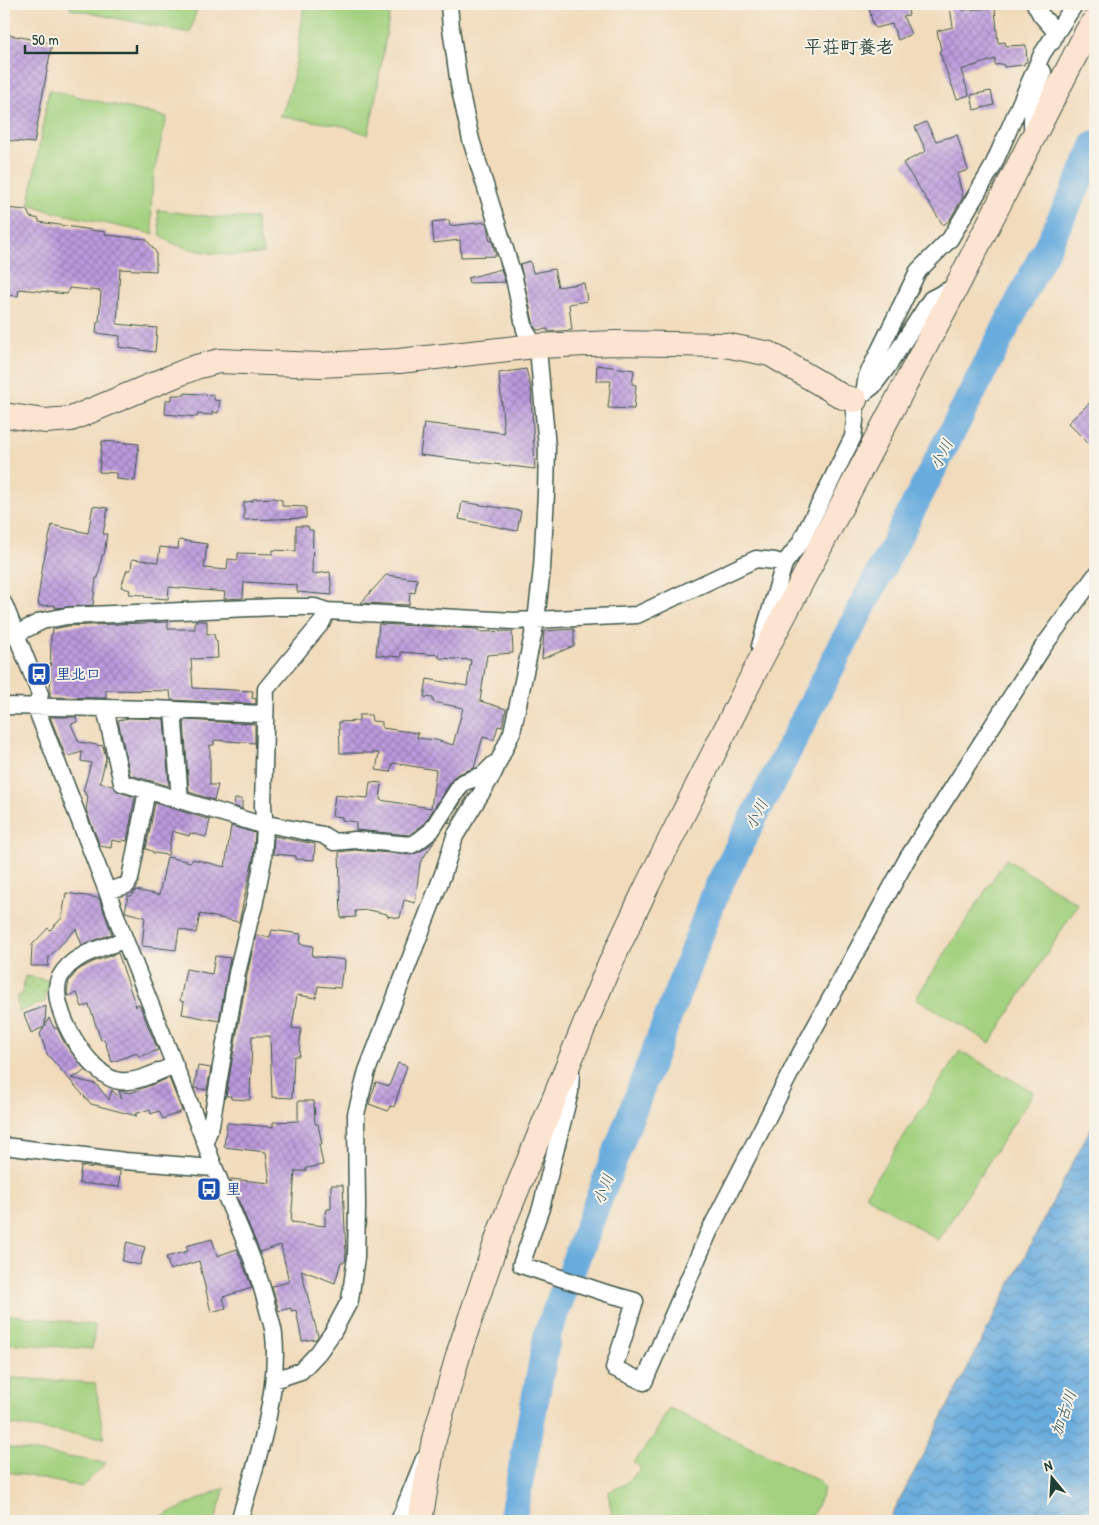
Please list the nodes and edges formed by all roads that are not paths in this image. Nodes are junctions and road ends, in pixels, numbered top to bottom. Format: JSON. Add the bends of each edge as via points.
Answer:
{"nodes":[{"id":1,"x":449,"y":4,"type":"edge"},
{"id":2,"x":1035,"y":4,"type":"edge"},
{"id":3,"x":1075,"y":4,"type":"edge"},
{"id":4,"x":1095,"y":21,"type":"edge"},
{"id":5,"x":1056,"y":32,"type":"junction"},
{"id":6,"x":1034,"y":136,"type":"junction"},
{"id":7,"x":958,"y":284,"type":"junction"},
{"id":8,"x":535,"y":346,"type":"junction"},
{"id":9,"x":859,"y":397,"type":"junction"},
{"id":10,"x":4,"y":415,"type":"edge"},
{"id":11,"x":784,"y":564,"type":"junction"},
{"id":12,"x":1095,"y":576,"type":"edge"},
{"id":13,"x":4,"y":604,"type":"edge"},
{"id":14,"x":327,"y":611,"type":"junction"},
{"id":15,"x":536,"y":620,"type":"junction"},
{"id":16,"x":16,"y":634,"type":"junction"},
{"id":17,"x":759,"y":663,"type":"junction"},
{"id":18,"x":4,"y":706,"type":"edge"},
{"id":19,"x":36,"y":708,"type":"junction"},
{"id":20,"x":105,"y":708,"type":"junction"},
{"id":21,"x":173,"y":710,"type":"junction"},
{"id":22,"x":264,"y":714,"type":"junction"},
{"id":23,"x":498,"y":760,"type":"junction"},
{"id":24,"x":147,"y":790,"type":"junction"},
{"id":25,"x":180,"y":800,"type":"junction"},
{"id":26,"x":265,"y":826,"type":"junction"},
{"id":27,"x":107,"y":891,"type":"junction"},
{"id":28,"x":125,"y":940,"type":"junction"},
{"id":29,"x":572,"y":1059,"type":"junction"},
{"id":30,"x":175,"y":1065,"type":"junction"},
{"id":31,"x":205,"y":1142,"type":"junction"},
{"id":32,"x":4,"y":1146,"type":"edge"},
{"id":33,"x":214,"y":1168,"type":"junction"},
{"id":34,"x":274,"y":1380,"type":"junction"},
{"id":35,"x":434,"y":1439,"type":"junction"},
{"id":36,"x":239,"y":1521,"type":"edge"},
{"id":37,"x":399,"y":1521,"type":"edge"},
{"id":38,"x":420,"y":1521,"type":"edge"}],
"edges":[{"from":1,"to":8,"type":"street","via":[[459,85],[471,140],[514,278],[525,330]]},
{"from":2,"to":5,"type":"street"},
{"from":3,"to":5,"type":"street"},
{"from":4,"to":6,"type":"street"},
{"from":5,"to":6,"type":"street","via":[[1035,98],[1031,124]]},
{"from":5,"to":9,"type":"street","via":[[1042,54],[992,168],[950,238],[918,271],[866,376]]},
{"from":6,"to":7,"type":"street"},
{"from":7,"to":9,"type":"street","via":[[930,299],[888,366],[873,386]]},
{"from":7,"to":17,"type":"street"},
{"from":8,"to":9,"type":"street","via":[[615,343],[725,345],[770,354],[843,397]]},
{"from":8,"to":10,"type":"street","via":[[398,361],[320,365],[219,361],[196,367],[71,419],[45,422]]},
{"from":8,"to":15,"type":"street","via":[[547,447]]},
{"from":9,"to":11,"type":"street","via":[[853,437],[800,543]]},
{"from":11,"to":15,"type":"street","via":[[756,559],[637,615]]},
{"from":11,"to":17,"type":"street","via":[[760,641]]},
{"from":12,"to":29,"type":"street","via":[[1043,648],[907,859],[798,1058],[709,1232],[644,1382],[614,1368],[635,1301],[521,1265],[541,1208],[570,1092]]},
{"from":13,"to":16,"type":"street"},
{"from":14,"to":15,"type":"street","via":[[469,620]]},
{"from":14,"to":16,"type":"street","via":[[316,607],[276,607],[67,616],[42,621]]},
{"from":14,"to":22,"type":"street","via":[[322,622],[266,689]]},
{"from":15,"to":23,"type":"street","via":[[512,732]]},
{"from":16,"to":19,"type":"street","via":[[40,694]]},
{"from":17,"to":29,"type":"street","via":[[647,886],[605,975]]},
{"from":18,"to":19,"type":"street"},
{"from":19,"to":20,"type":"street"},
{"from":19,"to":27,"type":"street"},
{"from":20,"to":21,"type":"street"},
{"from":20,"to":24,"type":"street","via":[[122,783]]},
{"from":21,"to":22,"type":"street"},
{"from":21,"to":25,"type":"street"},
{"from":22,"to":26,"type":"street"},
{"from":23,"to":26,"type":"street","via":[[483,775],[462,784],[431,831],[411,845],[355,840],[334,842],[323,835]]},
{"from":23,"to":34,"type":"street","via":[[493,774],[455,836],[367,1071],[356,1114],[358,1206],[350,1300],[334,1332],[301,1371]]},
{"from":24,"to":25,"type":"street"},
{"from":24,"to":27,"type":"street","via":[[130,878],[122,888]]},
{"from":25,"to":26,"type":"street"},
{"from":26,"to":31,"type":"street","via":[[263,860],[237,973],[212,1125]]},
{"from":27,"to":28,"type":"street"},
{"from":28,"to":30,"type":"street"},
{"from":28,"to":30,"type":"street","via":[[83,956],[67,966],[58,979],[56,992],[60,1010],[76,1042],[100,1072],[110,1079],[121,1082],[140,1078]]},
{"from":29,"to":35,"type":"street","via":[[500,1231]]},
{"from":30,"to":31,"type":"street"},
{"from":31,"to":33,"type":"street"},
{"from":32,"to":33,"type":"street"},
{"from":33,"to":34,"type":"street","via":[[260,1279],[274,1333]]},
{"from":34,"to":36,"type":"street","via":[[259,1456]]},
{"from":35,"to":37,"type":"street"},
{"from":35,"to":38,"type":"street"}]}
